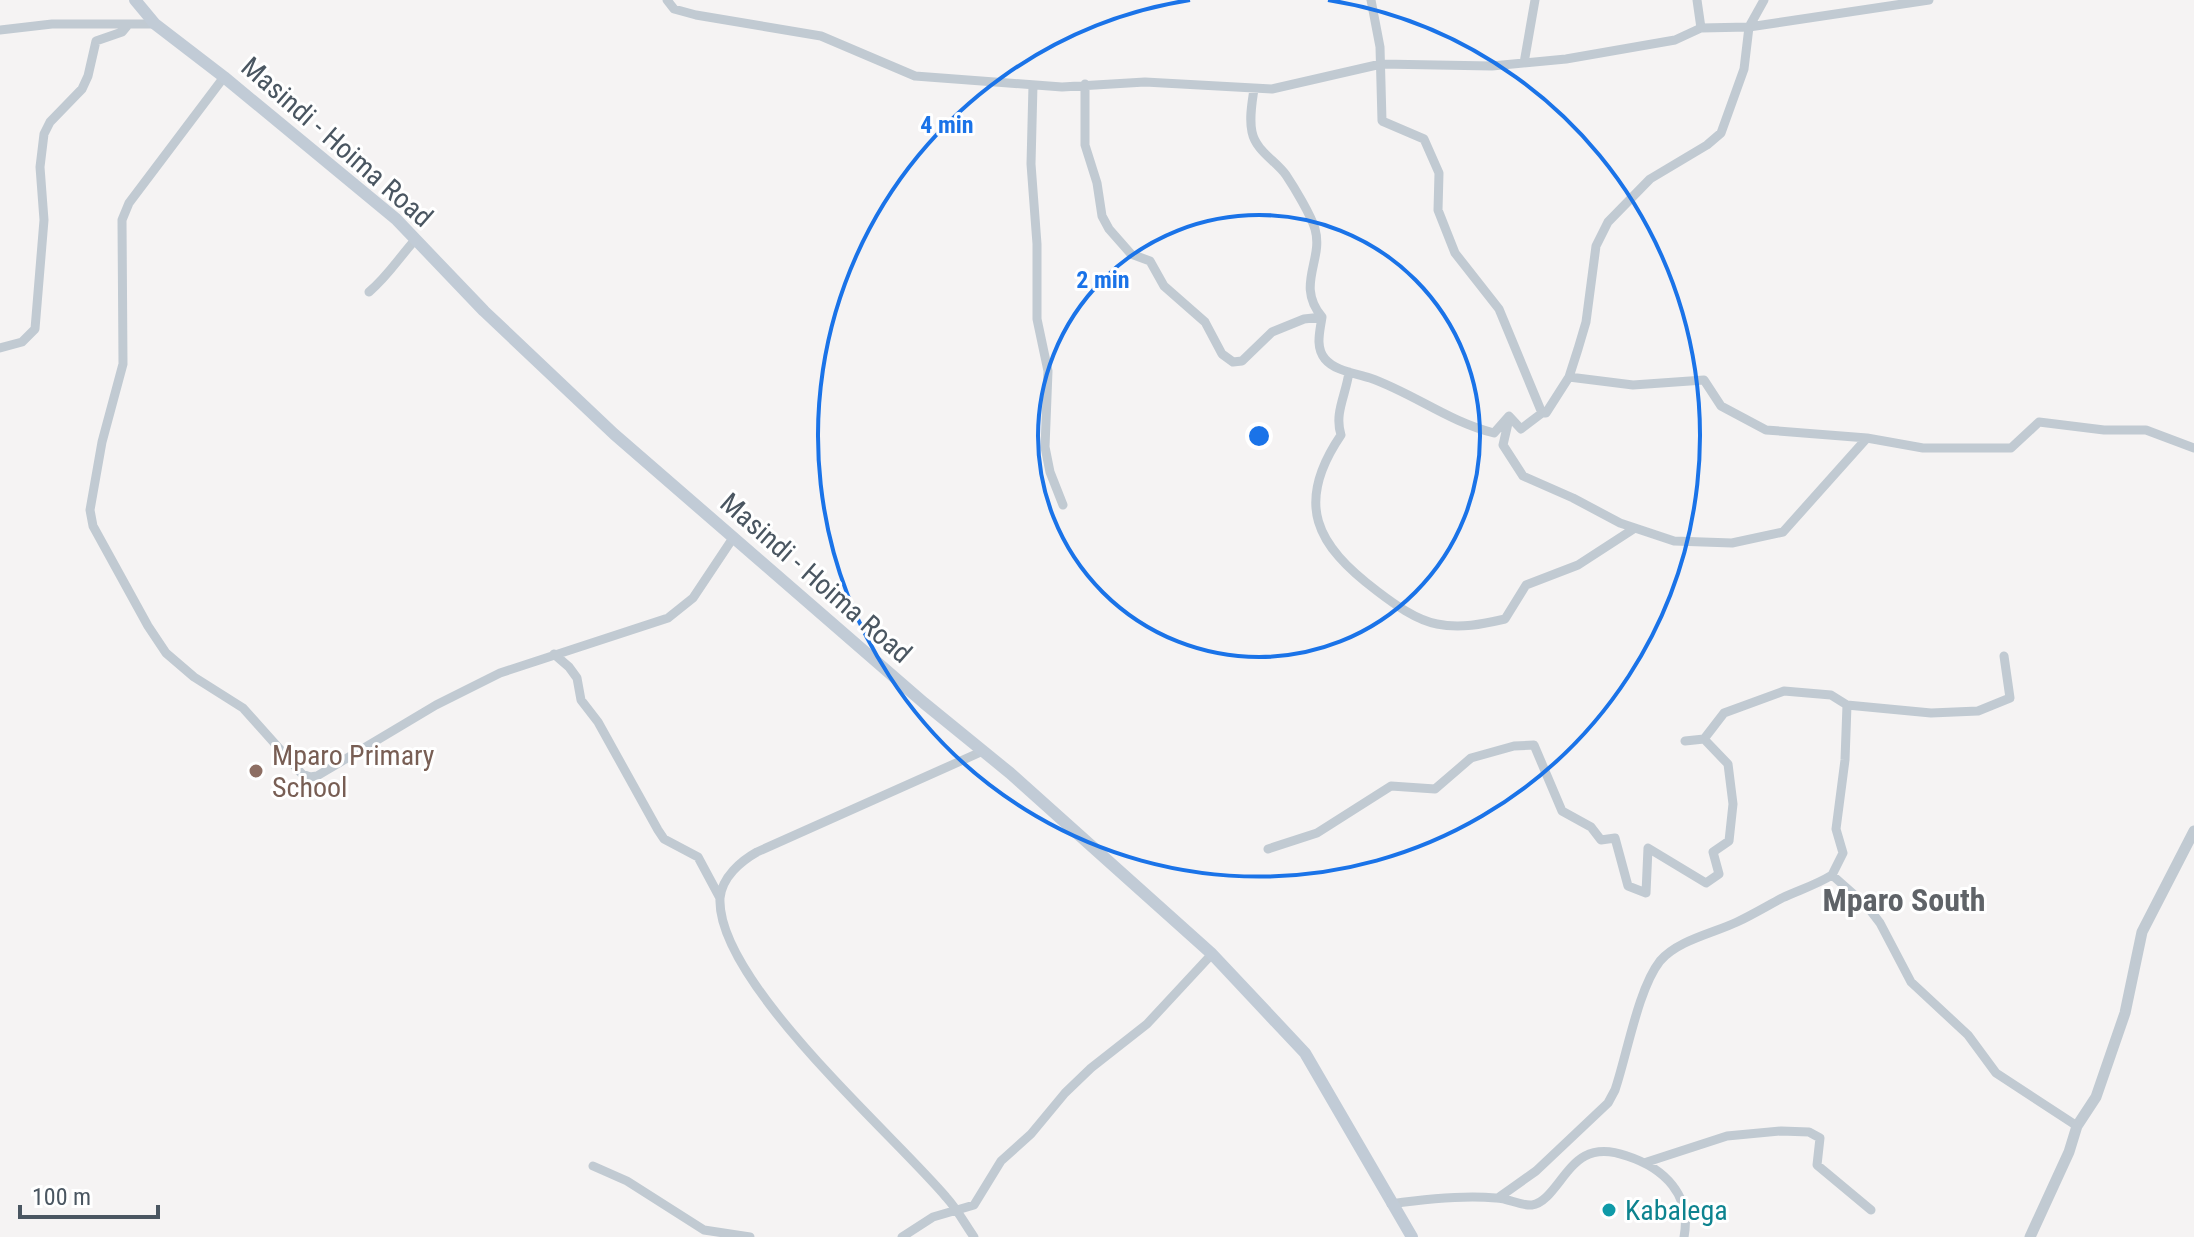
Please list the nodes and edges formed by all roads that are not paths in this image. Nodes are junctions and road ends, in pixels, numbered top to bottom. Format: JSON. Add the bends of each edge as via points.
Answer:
{"nodes":[{"id":1,"x":135,"y":0,"type":"edge"},
{"id":2,"x":667,"y":0,"type":"edge"},
{"id":3,"x":1371,"y":0,"type":"edge"},
{"id":4,"x":1535,"y":0,"type":"edge"},
{"id":5,"x":1697,"y":0,"type":"edge"},
{"id":6,"x":1764,"y":0,"type":"edge"},
{"id":7,"x":1929,"y":0,"type":"edge"},
{"id":8,"x":155,"y":24,"type":"junction"},
{"id":9,"x":127,"y":26,"type":"junction"},
{"id":10,"x":1749,"y":27,"type":"junction"},
{"id":11,"x":1701,"y":28,"type":"junction"},
{"id":12,"x":0,"y":30,"type":"edge"},
{"id":13,"x":1524,"y":63,"type":"junction"},
{"id":14,"x":1381,"y":64,"type":"junction"},
{"id":15,"x":224,"y":77,"type":"junction"},
{"id":16,"x":1085,"y":84,"type":"junction"},
{"id":17,"x":1033,"y":85,"type":"junction"},
{"id":18,"x":1254,"y":89,"type":"junction"},
{"id":19,"x":415,"y":240,"type":"junction"},
{"id":20,"x":369,"y":292,"type":"dead end"},
{"id":21,"x":1322,"y":317,"type":"junction"},
{"id":22,"x":0,"y":348,"type":"edge"},
{"id":23,"x":1349,"y":372,"type":"junction"},
{"id":24,"x":1569,"y":377,"type":"junction"},
{"id":25,"x":1542,"y":413,"type":"junction"},
{"id":26,"x":1509,"y":416,"type":"junction"},
{"id":27,"x":1867,"y":438,"type":"junction"},
{"id":28,"x":2194,"y":448,"type":"edge"},
{"id":29,"x":1063,"y":505,"type":"dead end"},
{"id":30,"x":1635,"y":528,"type":"junction"},
{"id":31,"x":733,"y":538,"type":"junction"},
{"id":32,"x":554,"y":654,"type":"junction"},
{"id":33,"x":2004,"y":656,"type":"dead end"},
{"id":34,"x":1847,"y":705,"type":"junction"},
{"id":35,"x":1704,"y":739,"type":"junction"},
{"id":36,"x":1685,"y":741,"type":"dead end"},
{"id":37,"x":983,"y":751,"type":"junction"},
{"id":38,"x":2194,"y":831,"type":"edge"},
{"id":39,"x":1268,"y":849,"type":"dead end"},
{"id":40,"x":1832,"y":875,"type":"junction"},
{"id":41,"x":720,"y":898,"type":"junction"},
{"id":42,"x":1212,"y":954,"type":"junction"},
{"id":43,"x":2077,"y":1126,"type":"junction"},
{"id":44,"x":1647,"y":1162,"type":"junction"},
{"id":45,"x":593,"y":1166,"type":"dead end"},
{"id":46,"x":1498,"y":1198,"type":"junction"},
{"id":47,"x":1391,"y":1204,"type":"junction"},
{"id":48,"x":955,"y":1210,"type":"junction"},
{"id":49,"x":1871,"y":1210,"type":"dead end"},
{"id":50,"x":750,"y":1237,"type":"edge"},
{"id":51,"x":902,"y":1237,"type":"edge"},
{"id":52,"x":974,"y":1237,"type":"edge"},
{"id":53,"x":1412,"y":1237,"type":"edge"},
{"id":54,"x":1684,"y":1237,"type":"edge"},
{"id":55,"x":2030,"y":1237,"type":"edge"}],
"edges":[{"from":1,"to":8,"type":"main road","name":"Masindi - Hoima Road"},
{"from":2,"to":17,"type":"street","via":[[674,9],[696,15],[821,36],[915,76]]},
{"from":3,"to":14,"type":"street"},
{"from":4,"to":13,"type":"street"},
{"from":5,"to":11,"type":"street"},
{"from":6,"to":10,"type":"street"},
{"from":7,"to":10,"type":"street"},
{"from":8,"to":9,"type":"street"},
{"from":8,"to":15,"type":"main road","name":"Masindi - Hoima Road"},
{"from":9,"to":12,"type":"street","via":[[52,24]]},
{"from":9,"to":22,"type":"street","via":[[96,41],[82,89],[44,134],[35,329],[22,342]]},
{"from":10,"to":11,"type":"street"},
{"from":10,"to":24,"type":"street","via":[[1744,69],[1721,133],[1650,179],[1608,222],[1596,246],[1586,322]]},
{"from":11,"to":13,"type":"street","via":[[1675,40]]},
{"from":13,"to":14,"type":"street"},
{"from":14,"to":18,"type":"street"},
{"from":14,"to":25,"type":"street","via":[[1382,121],[1424,139],[1439,173],[1438,210],[1455,253],[1499,309]]},
{"from":15,"to":19,"type":"main road","name":"Masindi - Hoima Road"},
{"from":15,"to":32,"type":"street","via":[[129,203],[122,220],[123,364],[102,442],[90,518],[148,626],[166,653],[243,708],[310,777],[464,690]]},
{"from":16,"to":17,"type":"street"},
{"from":16,"to":18,"type":"street"},
{"from":16,"to":21,"type":"street","via":[[1085,145],[1105,223],[1131,254],[1150,261],[1164,286],[1205,322],[1222,354],[1242,361],[1272,332]]},
{"from":17,"to":29,"type":"street","via":[[1037,319],[1048,371],[1045,447]]},
{"from":18,"to":21,"type":"street","via":[[1254,139],[1285,174],[1315,228],[1312,305]]},
{"from":19,"to":20,"type":"street"},
{"from":19,"to":31,"type":"main road","name":"Masindi - Hoima Road","via":[[614,434]]},
{"from":21,"to":23,"type":"street","via":[[1322,355]]},
{"from":23,"to":26,"type":"street","via":[[1387,384],[1472,428],[1494,433]]},
{"from":23,"to":30,"type":"street","via":[[1336,420],[1341,435],[1318,478],[1315,515],[1327,545],[1344,564],[1397,606],[1436,624],[1472,626],[1505,619],[1526,585],[1578,565]]},
{"from":24,"to":25,"type":"street"},
{"from":24,"to":27,"type":"street","via":[[1633,385],[1704,380],[1721,406],[1766,430]]},
{"from":25,"to":26,"type":"street","via":[[1521,429]]},
{"from":26,"to":30,"type":"street","via":[[1503,445],[1523,476]]},
{"from":27,"to":28,"type":"street","via":[[1923,448],[2011,448],[2039,422],[2146,430]]},
{"from":27,"to":30,"type":"street","via":[[1783,532],[1732,543],[1674,541]]},
{"from":31,"to":32,"type":"street","via":[[682,609]]},
{"from":31,"to":37,"type":"main road","name":"Masindi - Hoima Road"},
{"from":32,"to":41,"type":"street","via":[[577,678],[581,700],[664,839],[698,857]]},
{"from":33,"to":34,"type":"street","via":[[2010,698],[1978,711],[1931,713]]},
{"from":34,"to":35,"type":"street","via":[[1831,695],[1784,691],[1724,713]]},
{"from":34,"to":40,"type":"street","via":[[1836,829],[1843,853]]},
{"from":35,"to":36,"type":"street"},
{"from":35,"to":39,"type":"street","via":[[1728,764],[1733,804],[1729,841],[1713,852],[1719,874],[1706,883],[1648,848],[1646,893],[1628,886],[1615,838],[1601,840],[1591,827],[1562,811],[1534,745],[1471,758],[1435,789],[1391,786],[1317,833]]},
{"from":37,"to":41,"type":"street","via":[[757,852],[731,874]]},
{"from":37,"to":42,"type":"main road","name":"Masindi - Hoima Road"},
{"from":38,"to":43,"type":"street","via":[[2142,932],[2125,1013],[2096,1097]]},
{"from":40,"to":43,"type":"street","via":[[1880,923],[1911,982],[1968,1035],[1996,1073]]},
{"from":40,"to":46,"type":"street","via":[[1660,961],[1608,1103],[1536,1171]]},
{"from":41,"to":48,"type":"street","via":[[737,953],[778,1017]]},
{"from":42,"to":47,"type":"main road","name":"Masindi - Hoima Road","via":[[1305,1053]]},
{"from":42,"to":48,"type":"street","via":[[1147,1024],[1065,1093],[1001,1161],[974,1205]]},
{"from":43,"to":55,"type":"street"},
{"from":44,"to":46,"type":"street","via":[[1596,1152],[1563,1174],[1544,1201],[1527,1205]]},
{"from":44,"to":49,"type":"street","via":[[1727,1136],[1809,1132],[1820,1138],[1817,1165]]},
{"from":44,"to":54,"type":"street","via":[[1681,1198]]},
{"from":45,"to":50,"type":"street","via":[[704,1230]]},
{"from":46,"to":47,"type":"street"},
{"from":47,"to":53,"type":"main road","name":"Masindi - Hoima Road"},
{"from":48,"to":51,"type":"street"},
{"from":48,"to":52,"type":"street"}]}
